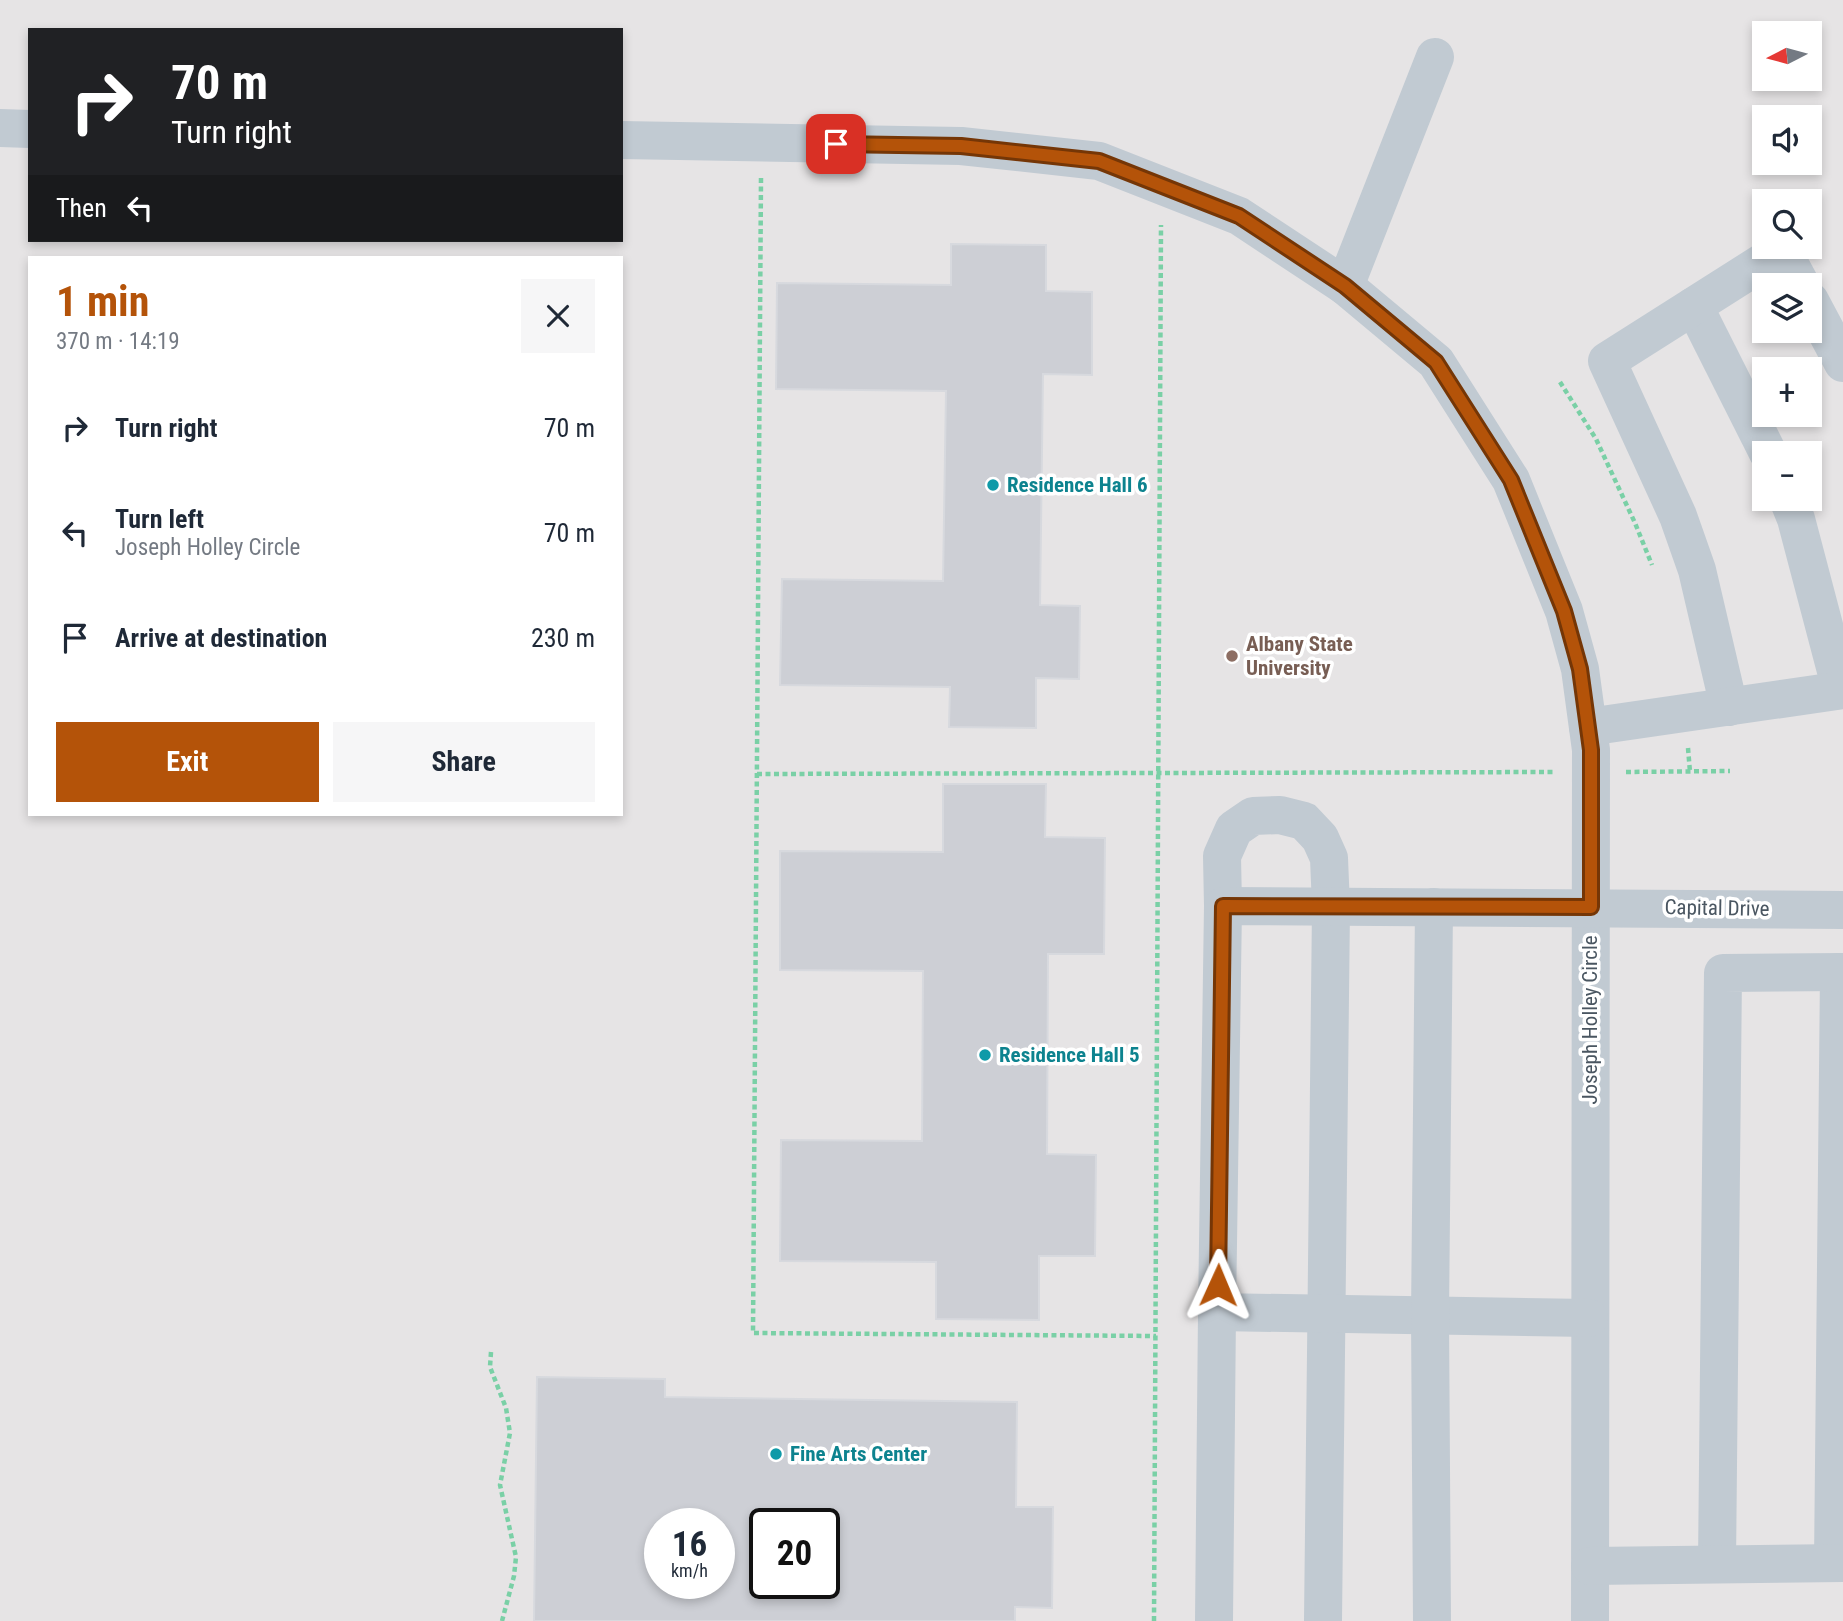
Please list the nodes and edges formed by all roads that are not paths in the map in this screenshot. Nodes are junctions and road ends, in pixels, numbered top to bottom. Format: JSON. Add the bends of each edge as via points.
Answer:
{"nodes":[{"id":1,"x":1435,"y":57,"type":"dead end"},
{"id":2,"x":0,"y":128,"type":"edge"},
{"id":3,"x":28,"y":129,"type":"edge"},
{"id":4,"x":623,"y":140,"type":"edge"},
{"id":5,"x":1794,"y":273,"type":"edge"},
{"id":6,"x":1345,"y":286,"type":"junction"},
{"id":7,"x":1694,"y":306,"type":"junction"},
{"id":8,"x":1822,"y":324,"type":"edge"},
{"id":9,"x":1843,"y":363,"type":"edge"},
{"id":10,"x":1762,"y":441,"type":"edge"},
{"id":11,"x":1793,"y":511,"type":"edge"},
{"id":12,"x":1842,"y":690,"type":"edge"},
{"id":13,"x":1729,"y":707,"type":"junction"},
{"id":14,"x":1588,"y":727,"type":"junction"},
{"id":15,"x":1223,"y":906,"type":"junction"},
{"id":16,"x":1331,"y":907,"type":"junction"},
{"id":17,"x":1433,"y":907,"type":"junction"},
{"id":18,"x":1591,"y":907,"type":"junction"},
{"id":19,"x":1843,"y":910,"type":"edge"},
{"id":20,"x":1841,"y":972,"type":"edge"},
{"id":21,"x":1217,"y":1312,"type":"junction"},
{"id":22,"x":1326,"y":1314,"type":"junction"},
{"id":23,"x":1430,"y":1316,"type":"junction"},
{"id":24,"x":1589,"y":1318,"type":"junction"},
{"id":25,"x":1838,"y":1563,"type":"edge"},
{"id":26,"x":1717,"y":1564,"type":"junction"},
{"id":27,"x":1590,"y":1566,"type":"junction"},
{"id":28,"x":1214,"y":1621,"type":"edge"},
{"id":29,"x":1323,"y":1621,"type":"edge"},
{"id":30,"x":1432,"y":1621,"type":"edge"},
{"id":31,"x":1590,"y":1621,"type":"edge"}],
"edges":[{"from":1,"to":6,"type":"street"},
{"from":2,"to":3,"type":"street"},
{"from":4,"to":6,"type":"street","name":"Joseph Holley Circle","via":[[975,147],[1099,161],[1239,216]]},
{"from":5,"to":7,"type":"street","via":[[1782,250]]},
{"from":6,"to":14,"type":"street","name":"Joseph Holley Circle","via":[[1436,362],[1511,480],[1564,611],[1580,669]]},
{"from":7,"to":10,"type":"street"},
{"from":7,"to":13,"type":"street","via":[[1607,361],[1678,516],[1697,570]]},
{"from":8,"to":9,"type":"street"},
{"from":11,"to":12,"type":"street"},
{"from":12,"to":13,"type":"street"},
{"from":13,"to":14,"type":"street"},
{"from":14,"to":18,"type":"street","name":"Joseph Holley Circle"},
{"from":15,"to":16,"type":"street"},
{"from":15,"to":16,"type":"street","via":[[1222,856],[1234,829],[1253,816],[1280,815],[1304,821],[1320,838],[1329,858]]},
{"from":15,"to":21,"type":"street"},
{"from":16,"to":17,"type":"street","name":"Capital Drive"},
{"from":16,"to":22,"type":"street"},
{"from":17,"to":18,"type":"street","name":"Capital Drive"},
{"from":17,"to":23,"type":"street"},
{"from":18,"to":19,"type":"street","name":"Capital Drive"},
{"from":18,"to":24,"type":"street","name":"Joseph Holley Circle"},
{"from":20,"to":25,"type":"street"},
{"from":20,"to":26,"type":"street","via":[[1723,973]]},
{"from":21,"to":22,"type":"street"},
{"from":21,"to":28,"type":"street"},
{"from":22,"to":23,"type":"street"},
{"from":22,"to":29,"type":"street"},
{"from":23,"to":24,"type":"street"},
{"from":23,"to":30,"type":"street"},
{"from":24,"to":27,"type":"street","name":"Joseph Holley Circle"},
{"from":25,"to":26,"type":"street"},
{"from":26,"to":27,"type":"street"},
{"from":27,"to":31,"type":"street","name":"Joseph Holley Circle"}]}
